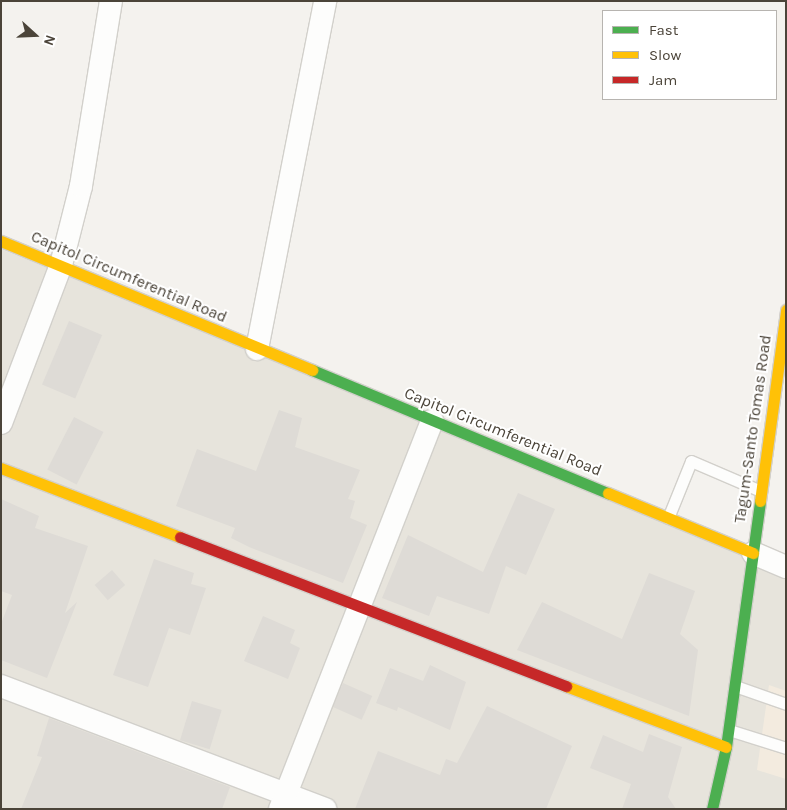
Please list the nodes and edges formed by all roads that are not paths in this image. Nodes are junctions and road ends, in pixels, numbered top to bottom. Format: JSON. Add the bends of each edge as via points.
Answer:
{"nodes":[{"id":1,"x":111,"y":1,"type":"edge"},
{"id":2,"x":325,"y":1,"type":"edge"},
{"id":3,"x":1,"y":241,"type":"edge"},
{"id":4,"x":61,"y":265,"type":"junction"},
{"id":5,"x":786,"y":310,"type":"edge"},
{"id":6,"x":257,"y":349,"type":"junction"},
{"id":7,"x":432,"y":421,"type":"junction"},
{"id":8,"x":1,"y":423,"type":"edge"},
{"id":9,"x":1,"y":468,"type":"edge"},
{"id":10,"x":762,"y":491,"type":"junction"},
{"id":11,"x":668,"y":518,"type":"junction"},
{"id":12,"x":753,"y":553,"type":"junction"},
{"id":13,"x":786,"y":567,"type":"edge"},
{"id":14,"x":359,"y":606,"type":"junction"},
{"id":15,"x":1,"y":686,"type":"edge"},
{"id":16,"x":735,"y":686,"type":"junction"},
{"id":17,"x":786,"y":704,"type":"edge"},
{"id":18,"x":729,"y":730,"type":"junction"},
{"id":19,"x":726,"y":747,"type":"junction"},
{"id":20,"x":786,"y":748,"type":"edge"},
{"id":21,"x":283,"y":801,"type":"edge"},
{"id":22,"x":325,"y":809,"type":"edge"},
{"id":23,"x":712,"y":809,"type":"edge"}],
"edges":[{"from":1,"to":4,"type":"street","via":[[81,186]]},
{"from":2,"to":6,"type":"street"},
{"from":3,"to":4,"type":"main road","name":"Capitol Circumferential Road"},
{"from":4,"to":6,"type":"main road","name":"Capitol Circumferential Road"},
{"from":4,"to":8,"type":"street"},
{"from":5,"to":10,"type":"main road","name":"Tagum-Santo Tomas Road"},
{"from":6,"to":7,"type":"main road","name":"Capitol Circumferential Road"},
{"from":7,"to":11,"type":"main road","name":"Capitol Circumferential Road"},
{"from":7,"to":14,"type":"street"},
{"from":9,"to":14,"type":"main road"},
{"from":10,"to":11,"type":"lane","via":[[690,461]]},
{"from":10,"to":12,"type":"main road","name":"Tagum-Santo Tomas Road"},
{"from":11,"to":12,"type":"main road","name":"Capitol Circumferential Road"},
{"from":12,"to":13,"type":"street"},
{"from":12,"to":16,"type":"main road"},
{"from":14,"to":19,"type":"main road"},
{"from":14,"to":21,"type":"street"},
{"from":15,"to":21,"type":"street"},
{"from":16,"to":17,"type":"lane"},
{"from":16,"to":18,"type":"main road"},
{"from":18,"to":19,"type":"main road"},
{"from":18,"to":20,"type":"lane"},
{"from":19,"to":23,"type":"main road"},
{"from":21,"to":22,"type":"street"}]}
